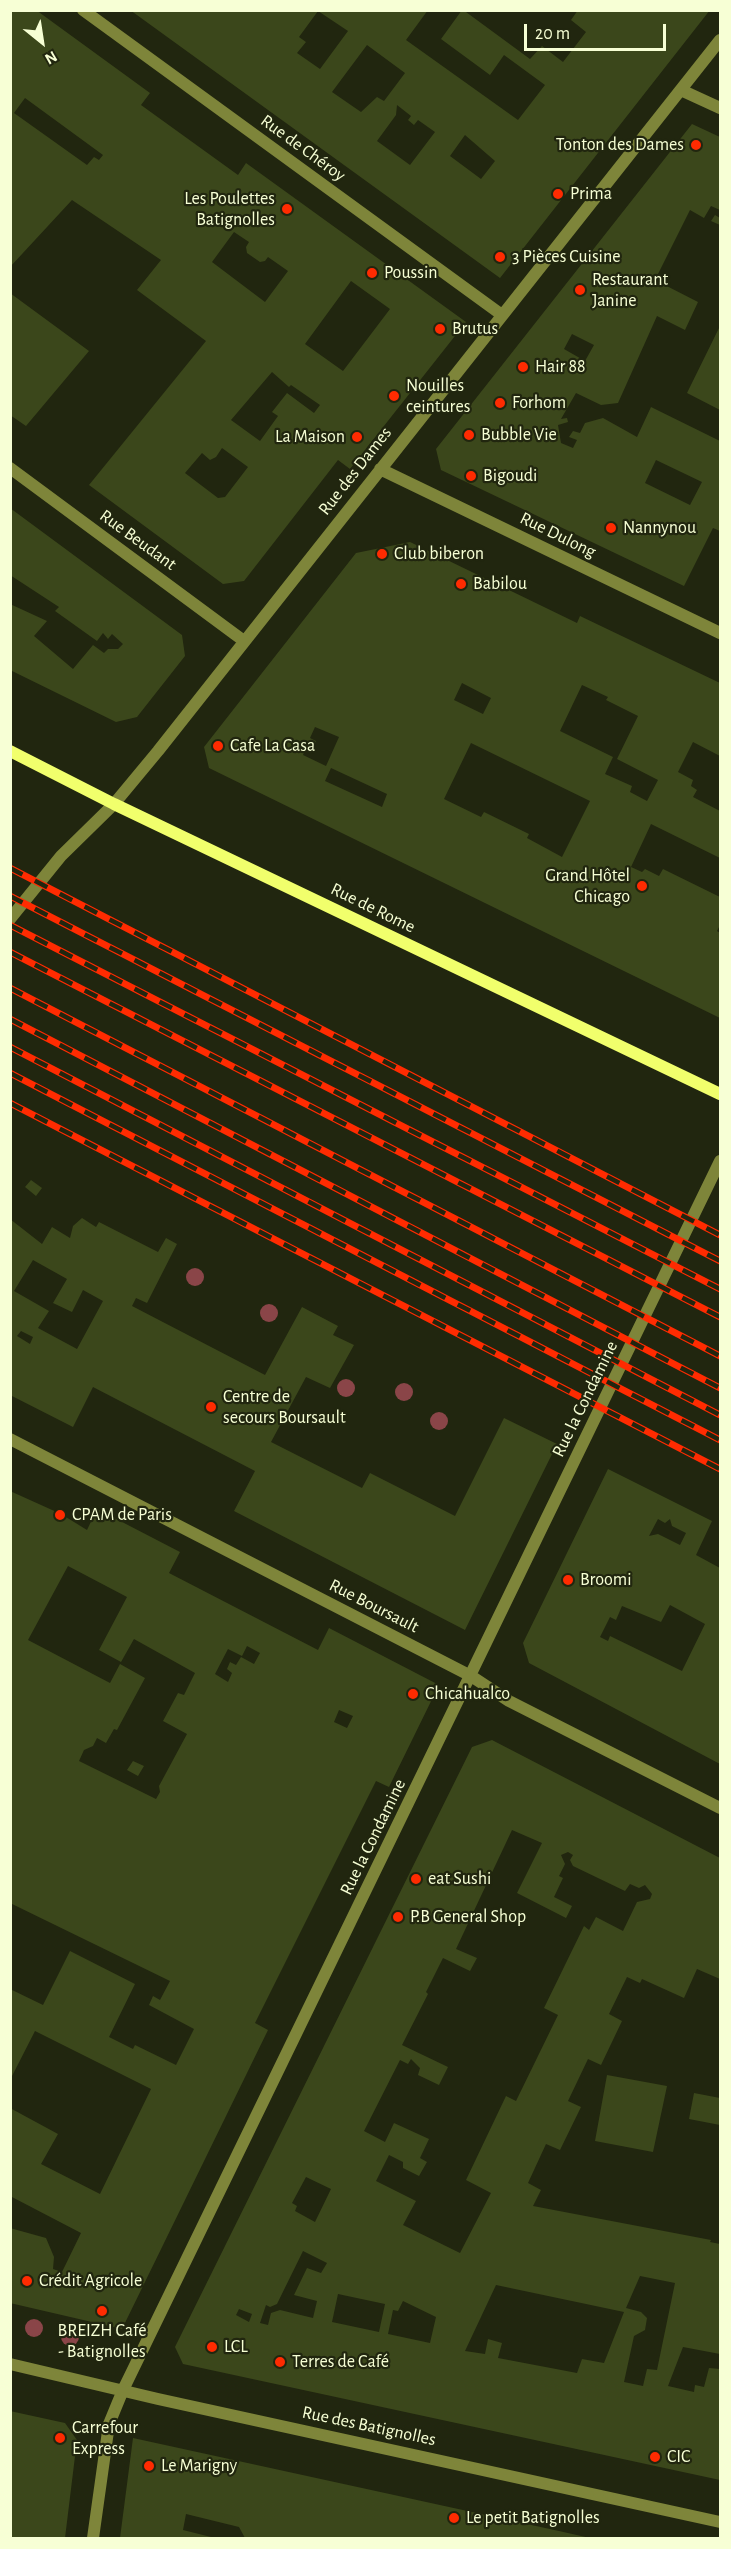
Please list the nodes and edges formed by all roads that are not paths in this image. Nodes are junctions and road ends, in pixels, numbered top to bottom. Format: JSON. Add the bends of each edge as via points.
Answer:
{"nodes":[{"id":1,"x":83,"y":10,"type":"edge"},
{"id":2,"x":720,"y":40,"type":"edge"},
{"id":3,"x":683,"y":91,"type":"junction"},
{"id":4,"x":720,"y":108,"type":"edge"},
{"id":5,"x":502,"y":315,"type":"junction"},
{"id":6,"x":10,"y":468,"type":"edge"},
{"id":7,"x":380,"y":469,"type":"junction"},
{"id":8,"x":720,"y":633,"type":"edge"},
{"id":9,"x":244,"y":641,"type":"junction"},
{"id":10,"x":10,"y":751,"type":"edge"},
{"id":11,"x":114,"y":804,"type":"junction"},
{"id":12,"x":10,"y":919,"type":"edge"},
{"id":13,"x":720,"y":1094,"type":"edge"},
{"id":14,"x":720,"y":1161,"type":"edge"},
{"id":15,"x":10,"y":1439,"type":"edge"},
{"id":16,"x":471,"y":1676,"type":"junction"},
{"id":17,"x":720,"y":1808,"type":"edge"},
{"id":18,"x":10,"y":2364,"type":"edge"},
{"id":19,"x":123,"y":2390,"type":"junction"},
{"id":20,"x":720,"y":2522,"type":"edge"},
{"id":21,"x":93,"y":2538,"type":"edge"}],
"edges":[{"from":1,"to":5,"type":"street","name":"Rue de Chéroy"},
{"from":2,"to":3,"type":"street","name":"Rue des Dames"},
{"from":3,"to":4,"type":"street"},
{"from":3,"to":5,"type":"street","name":"Rue des Dames"},
{"from":5,"to":7,"type":"street","name":"Rue des Dames"},
{"from":6,"to":9,"type":"street","name":"Rue Beudant"},
{"from":7,"to":8,"type":"street","name":"Rue Dulong"},
{"from":7,"to":9,"type":"street","name":"Rue des Dames"},
{"from":9,"to":11,"type":"street","name":"Rue des Dames"},
{"from":10,"to":11,"type":"main road","name":"Rue de Rome"},
{"from":11,"to":12,"type":"street","name":"Rue des Dames","via":[[61,856]]},
{"from":11,"to":13,"type":"main road","name":"Rue de Rome"},
{"from":14,"to":16,"type":"street","name":"Rue la Condamine"},
{"from":15,"to":16,"type":"street","name":"Rue Boursault"},
{"from":16,"to":17,"type":"street","name":"Rue Boursault","via":[[509,1701]]},
{"from":16,"to":19,"type":"street","name":"Rue la Condamine"},
{"from":18,"to":19,"type":"street","name":"Rue des Batignolles"},
{"from":19,"to":20,"type":"street","name":"Rue des Batignolles"},
{"from":19,"to":21,"type":"street","name":"Rue la Condamine","via":[[109,2424]]}]}
